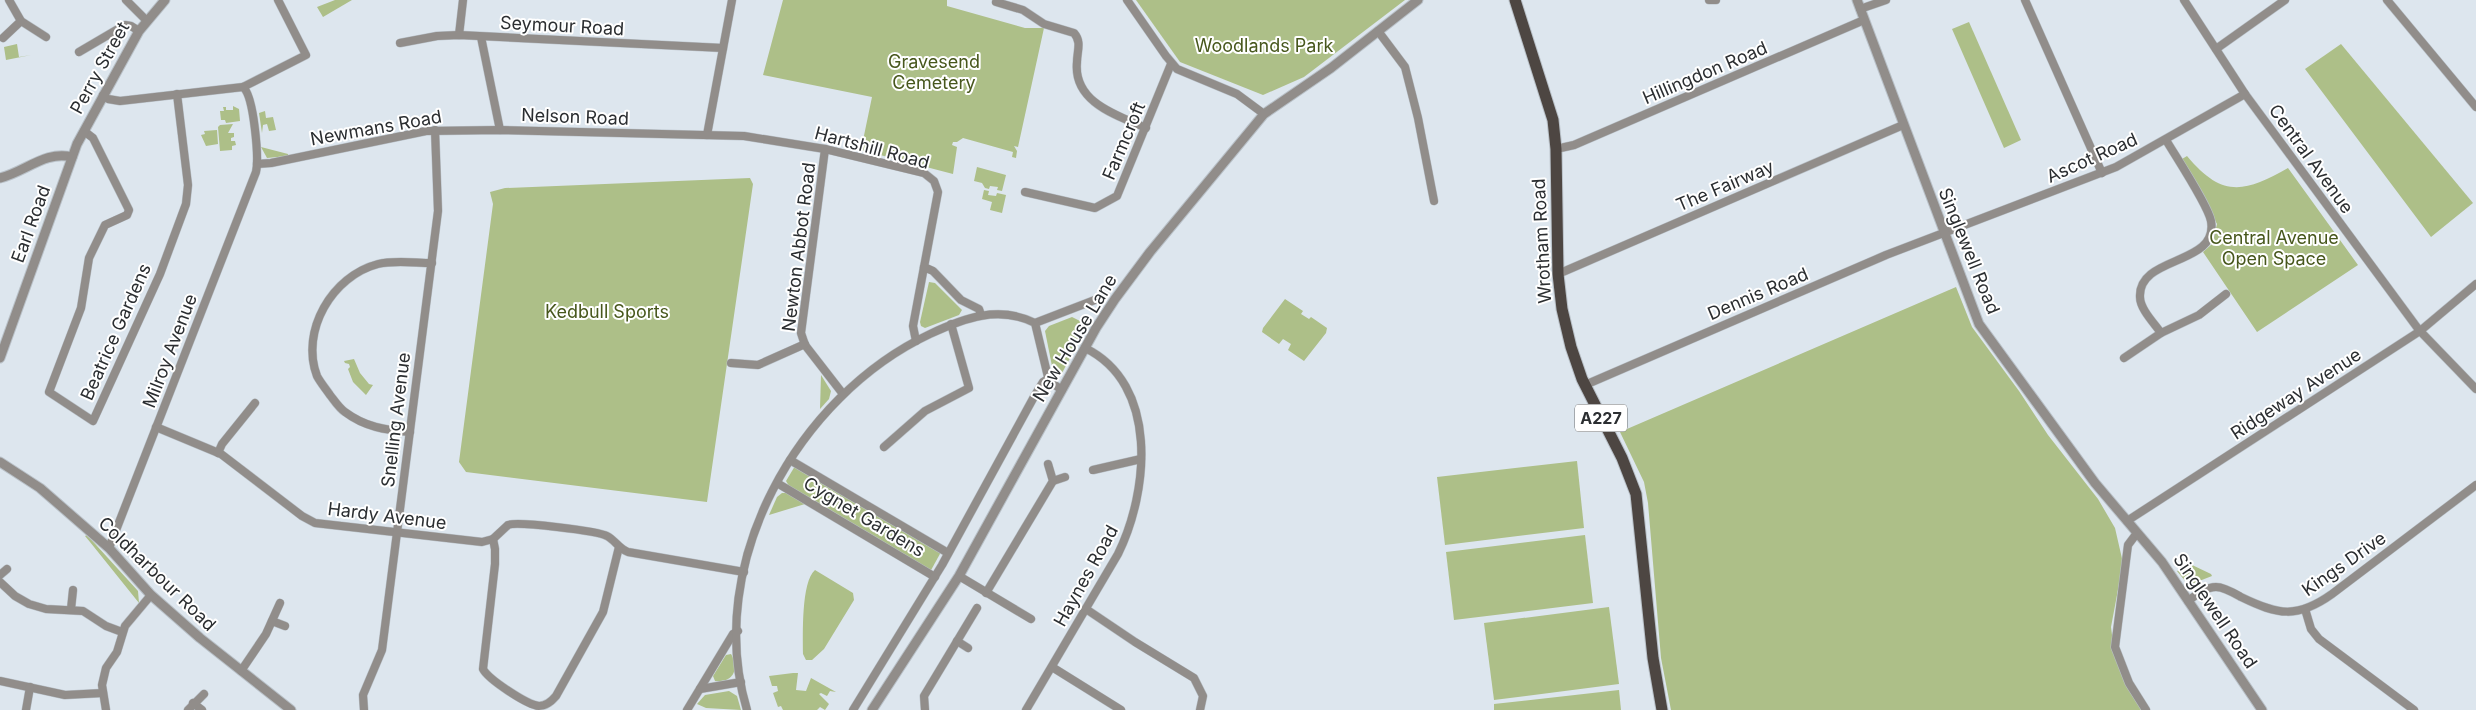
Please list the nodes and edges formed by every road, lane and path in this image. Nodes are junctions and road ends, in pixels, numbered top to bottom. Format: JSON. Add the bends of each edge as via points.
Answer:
{"nodes":[{"id":1,"x":9,"y":0,"type":"edge"},
{"id":2,"x":126,"y":0,"type":"edge"},
{"id":3,"x":165,"y":0,"type":"edge"},
{"id":4,"x":278,"y":0,"type":"edge"},
{"id":5,"x":463,"y":0,"type":"edge"},
{"id":6,"x":732,"y":0,"type":"edge"},
{"id":7,"x":1127,"y":0,"type":"edge"},
{"id":8,"x":1418,"y":0,"type":"edge"},
{"id":9,"x":1515,"y":0,"type":"edge"},
{"id":10,"x":1709,"y":0,"type":"edge"},
{"id":11,"x":1716,"y":0,"type":"edge"},
{"id":12,"x":1857,"y":0,"type":"edge"},
{"id":13,"x":1886,"y":0,"type":"edge"},
{"id":14,"x":2025,"y":0,"type":"edge"},
{"id":15,"x":2184,"y":0,"type":"edge"},
{"id":16,"x":2285,"y":0,"type":"edge"},
{"id":17,"x":2387,"y":0,"type":"edge"},
{"id":18,"x":996,"y":2,"type":"dead end"},
{"id":19,"x":1860,"y":9,"type":"junction"},
{"id":20,"x":146,"y":20,"type":"junction"},
{"id":21,"x":1864,"y":20,"type":"junction"},
{"id":22,"x":21,"y":21,"type":"junction"},
{"id":23,"x":139,"y":31,"type":"junction"},
{"id":24,"x":1378,"y":31,"type":"junction"},
{"id":25,"x":459,"y":35,"type":"junction"},
{"id":26,"x":46,"y":37,"type":"dead end"},
{"id":27,"x":481,"y":37,"type":"junction"},
{"id":28,"x":3,"y":38,"type":"dead end"},
{"id":29,"x":400,"y":43,"type":"dead end"},
{"id":30,"x":723,"y":48,"type":"junction"},
{"id":31,"x":2216,"y":49,"type":"junction"},
{"id":32,"x":80,"y":52,"type":"dead end"},
{"id":33,"x":1171,"y":64,"type":"junction"},
{"id":34,"x":244,"y":86,"type":"junction"},
{"id":35,"x":177,"y":94,"type":"junction"},
{"id":36,"x":2245,"y":94,"type":"junction"},
{"id":37,"x":103,"y":95,"type":"junction"},
{"id":38,"x":2476,"y":107,"type":"edge"},
{"id":39,"x":1264,"y":114,"type":"junction"},
{"id":40,"x":1903,"y":125,"type":"junction"},
{"id":41,"x":1146,"y":128,"type":"junction"},
{"id":42,"x":436,"y":130,"type":"junction"},
{"id":43,"x":500,"y":130,"type":"junction"},
{"id":44,"x":84,"y":131,"type":"junction"},
{"id":45,"x":707,"y":135,"type":"junction"},
{"id":46,"x":744,"y":136,"type":"joint"},
{"id":47,"x":2166,"y":140,"type":"junction"},
{"id":48,"x":826,"y":149,"type":"junction"},
{"id":49,"x":1556,"y":149,"type":"junction"},
{"id":50,"x":72,"y":157,"type":"junction"},
{"id":51,"x":257,"y":164,"type":"junction"},
{"id":52,"x":2102,"y":173,"type":"junction"},
{"id":53,"x":0,"y":178,"type":"edge"},
{"id":54,"x":1025,"y":192,"type":"dead end"},
{"id":55,"x":1434,"y":201,"type":"dead end"},
{"id":56,"x":1943,"y":231,"type":"junction"},
{"id":57,"x":432,"y":263,"type":"junction"},
{"id":58,"x":924,"y":267,"type":"junction"},
{"id":59,"x":1558,"y":274,"type":"junction"},
{"id":60,"x":2476,"y":284,"type":"edge"},
{"id":61,"x":2226,"y":294,"type":"dead end"},
{"id":62,"x":1100,"y":298,"type":"dead end"},
{"id":63,"x":981,"y":315,"type":"junction"},
{"id":64,"x":1035,"y":323,"type":"junction"},
{"id":65,"x":951,"y":324,"type":"junction"},
{"id":66,"x":2420,"y":331,"type":"junction"},
{"id":67,"x":2161,"y":333,"type":"junction"},
{"id":68,"x":916,"y":341,"type":"junction"},
{"id":69,"x":805,"y":344,"type":"junction"},
{"id":70,"x":1085,"y":348,"type":"junction"},
{"id":71,"x":0,"y":358,"type":"edge"},
{"id":72,"x":2124,"y":358,"type":"dead end"},
{"id":73,"x":731,"y":364,"type":"dead end"},
{"id":74,"x":1048,"y":379,"type":"junction"},
{"id":75,"x":1585,"y":385,"type":"junction"},
{"id":76,"x":2476,"y":388,"type":"edge"},
{"id":77,"x":1062,"y":390,"type":"junction"},
{"id":78,"x":843,"y":394,"type":"junction"},
{"id":79,"x":254,"y":403,"type":"dead end"},
{"id":80,"x":156,"y":427,"type":"junction"},
{"id":81,"x":410,"y":432,"type":"junction"},
{"id":82,"x":884,"y":447,"type":"dead end"},
{"id":83,"x":218,"y":453,"type":"junction"},
{"id":84,"x":1142,"y":459,"type":"junction"},
{"id":85,"x":790,"y":460,"type":"junction"},
{"id":86,"x":0,"y":462,"type":"edge"},
{"id":87,"x":1048,"y":464,"type":"dead end"},
{"id":88,"x":1093,"y":470,"type":"dead end"},
{"id":89,"x":1065,"y":477,"type":"dead end"},
{"id":90,"x":1053,"y":481,"type":"junction"},
{"id":91,"x":777,"y":483,"type":"junction"},
{"id":92,"x":2476,"y":485,"type":"edge"},
{"id":93,"x":2127,"y":521,"type":"junction"},
{"id":94,"x":397,"y":532,"type":"junction"},
{"id":95,"x":2137,"y":533,"type":"junction"},
{"id":96,"x":493,"y":539,"type":"junction"},
{"id":97,"x":619,"y":547,"type":"junction"},
{"id":98,"x":109,"y":548,"type":"junction"},
{"id":99,"x":948,"y":553,"type":"junction"},
{"id":100,"x":7,"y":569,"type":"dead end"},
{"id":101,"x":744,"y":572,"type":"junction"},
{"id":102,"x":0,"y":575,"type":"edge"},
{"id":103,"x":959,"y":576,"type":"junction"},
{"id":104,"x":935,"y":577,"type":"junction"},
{"id":105,"x":0,"y":582,"type":"edge"},
{"id":106,"x":73,"y":590,"type":"dead end"},
{"id":107,"x":986,"y":593,"type":"junction"},
{"id":108,"x":151,"y":595,"type":"junction"},
{"id":109,"x":2188,"y":601,"type":"junction"},
{"id":110,"x":280,"y":603,"type":"dead end"},
{"id":111,"x":977,"y":608,"type":"dead end"},
{"id":112,"x":71,"y":609,"type":"junction"},
{"id":113,"x":1086,"y":609,"type":"junction"},
{"id":114,"x":2305,"y":609,"type":"junction"},
{"id":115,"x":1032,"y":619,"type":"dead end"},
{"id":116,"x":272,"y":621,"type":"junction"},
{"id":117,"x":285,"y":626,"type":"dead end"},
{"id":118,"x":738,"y":631,"type":"junction"},
{"id":119,"x":122,"y":632,"type":"junction"},
{"id":120,"x":958,"y":641,"type":"junction"},
{"id":121,"x":968,"y":648,"type":"dead end"},
{"id":122,"x":1052,"y":667,"type":"junction"},
{"id":123,"x":241,"y":671,"type":"junction"},
{"id":124,"x":0,"y":681,"type":"edge"},
{"id":125,"x":741,"y":682,"type":"junction"},
{"id":126,"x":30,"y":687,"type":"junction"},
{"id":127,"x":700,"y":689,"type":"junction"},
{"id":128,"x":103,"y":693,"type":"junction"},
{"id":129,"x":204,"y":694,"type":"dead end"},
{"id":130,"x":193,"y":703,"type":"junction"},
{"id":131,"x":26,"y":710,"type":"edge"},
{"id":132,"x":106,"y":710,"type":"edge"},
{"id":133,"x":188,"y":710,"type":"edge"},
{"id":134,"x":202,"y":710,"type":"edge"},
{"id":135,"x":291,"y":710,"type":"edge"},
{"id":136,"x":364,"y":710,"type":"edge"},
{"id":137,"x":687,"y":710,"type":"edge"},
{"id":138,"x":748,"y":710,"type":"edge"},
{"id":139,"x":853,"y":710,"type":"edge"},
{"id":140,"x":872,"y":710,"type":"edge"},
{"id":141,"x":925,"y":710,"type":"edge"},
{"id":142,"x":1026,"y":710,"type":"edge"},
{"id":143,"x":1121,"y":710,"type":"edge"},
{"id":144,"x":1200,"y":710,"type":"edge"},
{"id":145,"x":1662,"y":710,"type":"edge"},
{"id":146,"x":2146,"y":710,"type":"edge"},
{"id":147,"x":2262,"y":710,"type":"edge"},
{"id":148,"x":2414,"y":710,"type":"edge"}],
"edges":[{"from":1,"to":22,"type":"street"},
{"from":2,"to":20,"type":"street"},
{"from":3,"to":20,"type":"street","name":"Perry Street"},
{"from":4,"to":34,"type":"street","via":[[306,55]]},
{"from":5,"to":25,"type":"street"},
{"from":6,"to":30,"type":"street"},
{"from":7,"to":33,"type":"street"},
{"from":8,"to":24,"type":"street","name":"New House Lane"},
{"from":9,"to":49,"type":"main road","name":"Wrotham Road","number":"A227","via":[[1553,120]]},
{"from":10,"to":11,"type":"street"},
{"from":12,"to":19,"type":"street","name":"Singlewell Road"},
{"from":13,"to":19,"type":"street"},
{"from":14,"to":52,"type":"street"},
{"from":15,"to":31,"type":"street","name":"Central Avenue"},
{"from":16,"to":31,"type":"street"},
{"from":17,"to":38,"type":"street"},
{"from":18,"to":41,"type":"street","via":[[1023,10],[1044,24],[1074,32],[1079,41],[1077,74],[1089,97],[1104,110]]},
{"from":19,"to":21,"type":"street","name":"Singlewell Road"},
{"from":20,"to":23,"type":"street","name":"Perry Street"},
{"from":21,"to":40,"type":"street","name":"Singlewell Road"},
{"from":21,"to":49,"type":"street","name":"Hillingdon Road","via":[[1583,141]]},
{"from":22,"to":26,"type":"street"},
{"from":22,"to":28,"type":"street"},
{"from":23,"to":32,"type":"street","via":[[125,25]]},
{"from":23,"to":37,"type":"street","name":"Perry Street"},
{"from":24,"to":39,"type":"street","name":"New House Lane"},
{"from":24,"to":55,"type":"street","via":[[1405,67]]},
{"from":25,"to":27,"type":"street","name":"Seymour Road"},
{"from":25,"to":29,"type":"street","name":"Seymour Road"},
{"from":27,"to":30,"type":"street","name":"Seymour Road"},
{"from":27,"to":43,"type":"street","name":"Nelson Road"},
{"from":30,"to":45,"type":"street"},
{"from":31,"to":36,"type":"street","name":"Central Avenue"},
{"from":33,"to":39,"type":"street","via":[[1183,73],[1237,94]]},
{"from":33,"to":41,"type":"street","name":"Farmcroft"},
{"from":34,"to":35,"type":"street"},
{"from":34,"to":51,"type":"street","via":[[249,95]]},
{"from":35,"to":37,"type":"street","via":[[120,101]]},
{"from":35,"to":44,"type":"street","name":"Beatrice Gardens","via":[[188,185],[186,204],[160,274],[93,421],[49,392],[81,308],[89,258],[106,224],[127,215],[129,207],[93,138]]},
{"from":36,"to":47,"type":"street","name":"Ascot Road"},
{"from":36,"to":66,"type":"street","name":"Central Avenue"},
{"from":37,"to":44,"type":"street","name":"Perry Street"},
{"from":39,"to":70,"type":"street","name":"New House Lane","via":[[1132,276]]},
{"from":40,"to":56,"type":"street","name":"Singlewell Road"},
{"from":40,"to":59,"type":"street","name":"The Fairway"},
{"from":41,"to":54,"type":"street","name":"Farmcroft","via":[[1118,196],[1105,204],[1095,208]]},
{"from":42,"to":43,"type":"street","name":"Newmans Road"},
{"from":42,"to":51,"type":"street","name":"Newmans Road","via":[[271,164]]},
{"from":42,"to":57,"type":"street","name":"Snelling Avenue","via":[[439,196]]},
{"from":43,"to":45,"type":"street","name":"Nelson Road"},
{"from":44,"to":50,"type":"street","name":"Perry Street"},
{"from":45,"to":46,"type":"street","name":"Nelson Road"},
{"from":46,"to":48,"type":"street","name":"Hartshill Road"},
{"from":47,"to":52,"type":"street","name":"Ascot Road"},
{"from":47,"to":67,"type":"street","via":[[2209,214],[2211,229],[2198,249],[2151,274],[2143,284],[2141,302]]},
{"from":48,"to":58,"type":"street","name":"Hartshill Road","via":[[924,173],[933,179],[937,194]]},
{"from":48,"to":69,"type":"street","name":"Newton Abbot Road","via":[[801,324]]},
{"from":49,"to":59,"type":"main road","name":"Wrotham Road","number":"A227"},
{"from":50,"to":53,"type":"street","via":[[52,156]]},
{"from":50,"to":71,"type":"street","name":"Earl Road"},
{"from":51,"to":80,"type":"street","name":"Milroy Avenue"},
{"from":52,"to":56,"type":"street","name":"Ascot Road"},
{"from":56,"to":75,"type":"street","name":"Dennis Road"},
{"from":56,"to":93,"type":"street","name":"Singlewell Road","via":[[1980,325],[2090,476]]},
{"from":57,"to":81,"type":"street","name":"Snelling Avenue"},
{"from":57,"to":81,"type":"street","via":[[378,264],[350,276],[330,297],[317,320],[312,350],[317,376],[343,411],[381,430]]},
{"from":58,"to":63,"type":"street","via":[[933,271],[961,300],[979,309]]},
{"from":58,"to":68,"type":"street","name":"Hartshill Road","via":[[912,328]]},
{"from":59,"to":75,"type":"main road","name":"Wrotham Road","number":"A227","via":[[1569,338]]},
{"from":60,"to":66,"type":"street","name":"Ridgeway Avenue"},
{"from":61,"to":67,"type":"street","via":[[2199,315]]},
{"from":62,"to":64,"type":"street","name":"New House Lane"},
{"from":63,"to":64,"type":"street","via":[[1004,313]]},
{"from":63,"to":65,"type":"street"},
{"from":64,"to":74,"type":"street"},
{"from":65,"to":68,"type":"street"},
{"from":65,"to":82,"type":"street","via":[[969,388],[925,411]]},
{"from":66,"to":76,"type":"street","name":"Central Avenue"},
{"from":66,"to":93,"type":"street","name":"Ridgeway Avenue"},
{"from":67,"to":72,"type":"street"},
{"from":68,"to":78,"type":"street","via":[[877,365]]},
{"from":69,"to":73,"type":"street","via":[[758,365]]},
{"from":69,"to":78,"type":"street","name":"Newton Abbot Road"},
{"from":70,"to":77,"type":"street","name":"New House Lane"},
{"from":70,"to":84,"type":"street","name":"Haynes Road","via":[[1109,363],[1129,390],[1138,423]]},
{"from":74,"to":77,"type":"street"},
{"from":74,"to":99,"type":"street","name":"New House Lane","via":[[1039,389]]},
{"from":75,"to":145,"type":"main road","name":"Wrotham Road","number":"A227","via":[[1622,458],[1636,494],[1652,651]]},
{"from":77,"to":103,"type":"street","name":"New House Lane"},
{"from":78,"to":85,"type":"street"},
{"from":79,"to":83,"type":"street"},
{"from":80,"to":83,"type":"street","name":"Hardy Avenue"},
{"from":80,"to":98,"type":"street","name":"Milroy Avenue"},
{"from":81,"to":94,"type":"street","name":"Snelling Avenue"},
{"from":83,"to":94,"type":"street","name":"Hardy Avenue","via":[[310,521]]},
{"from":84,"to":88,"type":"street"},
{"from":84,"to":113,"type":"street","name":"Haynes Road","via":[[1130,526],[1118,554]]},
{"from":85,"to":91,"type":"street"},
{"from":85,"to":99,"type":"street","name":"Cygnet Gardens"},
{"from":86,"to":98,"type":"street","name":"Coldharbour Road","via":[[40,488]]},
{"from":87,"to":90,"type":"street"},
{"from":89,"to":90,"type":"street"},
{"from":90,"to":107,"type":"street"},
{"from":91,"to":101,"type":"street","via":[[759,522]]},
{"from":91,"to":104,"type":"street","name":"Cygnet Gardens"},
{"from":92,"to":114,"type":"street","name":"Kings Drive","via":[[2332,594]]},
{"from":93,"to":95,"type":"street","name":"Singlewell Road"},
{"from":94,"to":96,"type":"street","name":"Hardy Avenue","via":[[479,542]]},
{"from":94,"to":136,"type":"street","name":"Snelling Avenue","via":[[382,650],[364,696]]},
{"from":95,"to":109,"type":"street","name":"Singlewell Road","via":[[2159,558]]},
{"from":95,"to":146,"type":"street","via":[[2128,545],[2114,647],[2129,684]]},
{"from":96,"to":97,"type":"street","via":[[506,525],[517,523],[605,535]]},
{"from":96,"to":97,"type":"street","via":[[495,564],[483,669],[494,681],[537,706],[546,705],[556,696],[601,615]]},
{"from":97,"to":101,"type":"street","via":[[628,552]]},
{"from":98,"to":108,"type":"street","name":"Coldharbour Road"},
{"from":99,"to":104,"type":"street","name":"New House Lane"},
{"from":100,"to":102,"type":"street"},
{"from":101,"to":118,"type":"street"},
{"from":103,"to":107,"type":"street"},
{"from":103,"to":140,"type":"street","name":"New House Lane"},
{"from":104,"to":139,"type":"street","name":"New House Lane"},
{"from":105,"to":112,"type":"street","via":[[29,604],[46,609]]},
{"from":106,"to":112,"type":"street"},
{"from":107,"to":115,"type":"street"},
{"from":108,"to":119,"type":"street"},
{"from":108,"to":123,"type":"street","name":"Coldharbour Road"},
{"from":109,"to":114,"type":"street","name":"Kings Drive","via":[[2216,587],[2276,611]]},
{"from":109,"to":147,"type":"street","name":"Singlewell Road"},
{"from":110,"to":116,"type":"street"},
{"from":111,"to":120,"type":"street"},
{"from":112,"to":119,"type":"street","via":[[86,612],[106,626]]},
{"from":113,"to":122,"type":"street","name":"Haynes Road"},
{"from":113,"to":144,"type":"street","via":[[1194,678],[1203,696]]},
{"from":114,"to":148,"type":"street","via":[[2311,629],[2319,639]]},
{"from":116,"to":117,"type":"street"},
{"from":116,"to":123,"type":"street"},
{"from":118,"to":125,"type":"street"},
{"from":118,"to":127,"type":"street","via":[[733,634]]},
{"from":119,"to":128,"type":"street","via":[[117,652],[104,675]]},
{"from":120,"to":121,"type":"street"},
{"from":120,"to":141,"type":"street","via":[[924,696]]},
{"from":122,"to":142,"type":"street","name":"Haynes Road"},
{"from":122,"to":143,"type":"street"},
{"from":123,"to":135,"type":"street","name":"Coldharbour Road"},
{"from":124,"to":126,"type":"street"},
{"from":125,"to":127,"type":"street"},
{"from":125,"to":138,"type":"street"},
{"from":126,"to":128,"type":"street","via":[[66,695]]},
{"from":126,"to":131,"type":"street"},
{"from":127,"to":137,"type":"street"},
{"from":128,"to":132,"type":"street"},
{"from":129,"to":130,"type":"street"},
{"from":130,"to":133,"type":"street"},
{"from":130,"to":134,"type":"street"}]}
